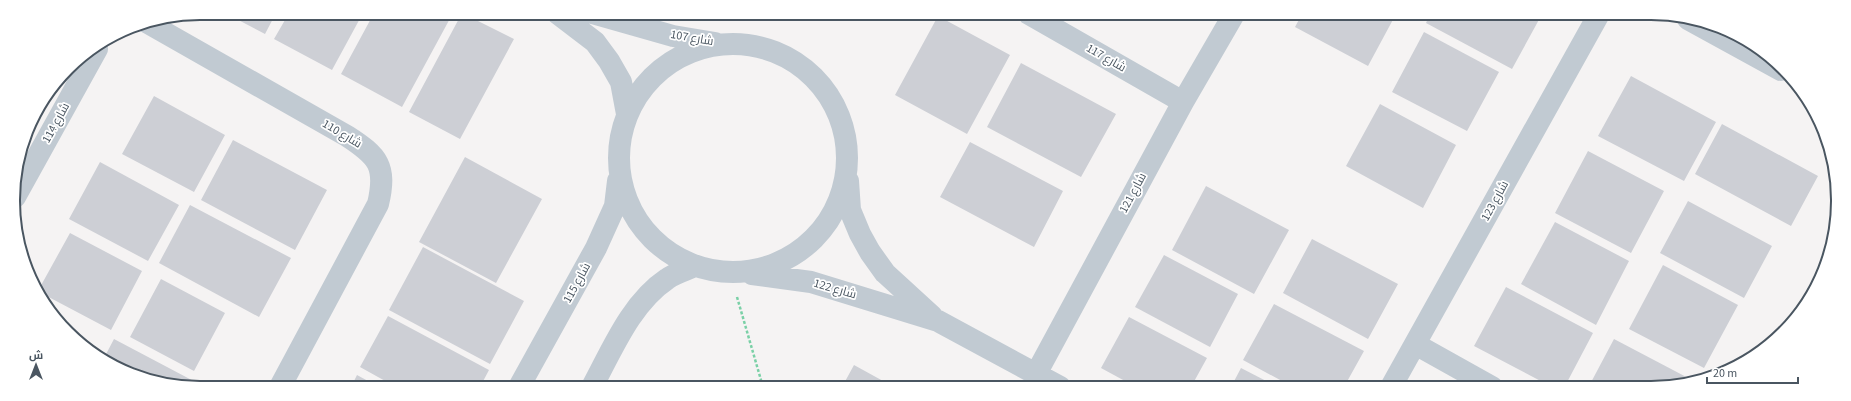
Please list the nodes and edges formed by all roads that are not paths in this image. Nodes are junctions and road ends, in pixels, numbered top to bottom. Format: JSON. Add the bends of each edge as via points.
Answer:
{"nodes":[{"id":1,"x":566,"y":20,"type":"edge"},
{"id":2,"x":617,"y":20,"type":"edge"},
{"id":3,"x":1040,"y":20,"type":"edge"},
{"id":4,"x":1231,"y":20,"type":"edge"},
{"id":5,"x":1596,"y":20,"type":"edge"},
{"id":6,"x":154,"y":26,"type":"edge"},
{"id":7,"x":1707,"y":29,"type":"edge"},
{"id":8,"x":722,"y":44,"type":"junction"},
{"id":9,"x":93,"y":56,"type":"edge"},
{"id":10,"x":1766,"y":62,"type":"edge"},
{"id":11,"x":1183,"y":102,"type":"junction"},
{"id":12,"x":627,"y":114,"type":"junction"},
{"id":13,"x":847,"y":172,"type":"junction"},
{"id":14,"x":619,"y":174,"type":"junction"},
{"id":15,"x":20,"y":187,"type":"edge"},
{"id":16,"x":695,"y":266,"type":"junction"},
{"id":17,"x":730,"y":272,"type":"junction"},
{"id":18,"x":938,"y":321,"type":"junction"},
{"id":19,"x":1415,"y":344,"type":"junction"},
{"id":20,"x":1036,"y":374,"type":"junction"},
{"id":21,"x":283,"y":381,"type":"edge"},
{"id":22,"x":522,"y":381,"type":"edge"},
{"id":23,"x":595,"y":381,"type":"edge"},
{"id":24,"x":1049,"y":381,"type":"edge"},
{"id":25,"x":1394,"y":381,"type":"edge"},
{"id":26,"x":1481,"y":381,"type":"edge"}],
"edges":[{"from":1,"to":12,"type":"street","via":[[595,42],[609,61],[621,82]]},
{"from":2,"to":8,"type":"street","name":"شارع 107","via":[[673,36]]},
{"from":3,"to":11,"type":"street","name":"شارع 117"},
{"from":4,"to":11,"type":"street","name":"شارع 121"},
{"from":5,"to":19,"type":"street","name":"شارع 123"},
{"from":6,"to":21,"type":"street","name":"شارع 110","via":[[366,148],[376,160],[382,176],[378,204]]},
{"from":7,"to":10,"type":"street"},
{"from":8,"to":12,"type":"street","via":[[682,55],[649,79]]},
{"from":8,"to":13,"type":"street","name":"شارع 122","via":[[764,47],[800,65],[829,94],[845,132]]},
{"from":9,"to":15,"type":"street","name":"شارع 114"},
{"from":11,"to":20,"type":"street","name":"شارع 121"},
{"from":12,"to":14,"type":"street","via":[[619,143]]},
{"from":13,"to":17,"type":"street","via":[[834,212],[808,245],[771,265]]},
{"from":13,"to":18,"type":"street","name":"شارع 122","via":[[850,210],[870,252],[885,273]]},
{"from":14,"to":16,"type":"street","name":"شارع 122","via":[[628,204],[644,231],[668,252]]},
{"from":14,"to":22,"type":"street","name":"شارع 115","via":[[615,206],[596,248]]},
{"from":16,"to":17,"type":"street","name":"شارع 122"},
{"from":16,"to":23,"type":"street","via":[[668,278],[650,294],[624,329]]},
{"from":17,"to":18,"type":"street","name":"شارع 122","via":[[812,282]]},
{"from":18,"to":20,"type":"street","name":"شارع 122"},
{"from":19,"to":25,"type":"street","name":"شارع 123"},
{"from":19,"to":26,"type":"street"},
{"from":20,"to":24,"type":"street","name":"شارع 122"}]}
